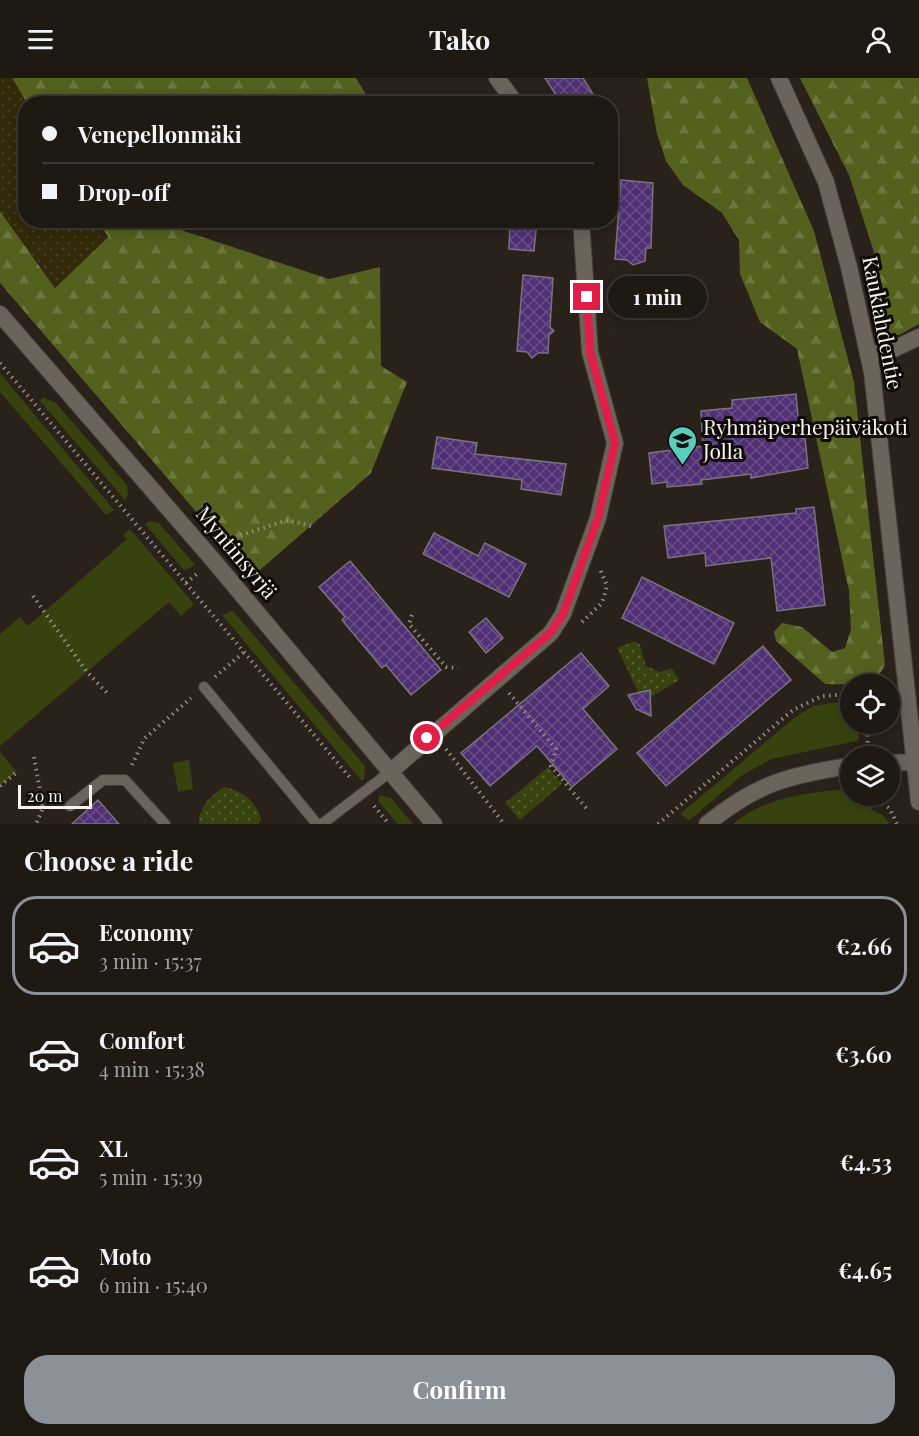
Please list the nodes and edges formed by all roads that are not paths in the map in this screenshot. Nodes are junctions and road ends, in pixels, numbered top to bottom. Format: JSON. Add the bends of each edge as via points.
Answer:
{"nodes":[{"id":1,"x":497,"y":78,"type":"edge"},
{"id":2,"x":779,"y":78,"type":"edge"},
{"id":3,"x":510,"y":96,"type":"edge"},
{"id":4,"x":582,"y":228,"type":"edge"},
{"id":5,"x":0,"y":314,"type":"edge"},
{"id":6,"x":919,"y":337,"type":"edge"},
{"id":7,"x":868,"y":355,"type":"junction"},
{"id":8,"x":204,"y":687,"type":"road end"},
{"id":9,"x":915,"y":762,"type":"junction"},
{"id":10,"x":900,"y":763,"type":"edge"},
{"id":11,"x":840,"y":768,"type":"edge"},
{"id":12,"x":390,"y":772,"type":"junction"},
{"id":13,"x":919,"y":802,"type":"edge"},
{"id":14,"x":70,"y":806,"type":"dead end"},
{"id":15,"x":165,"y":824,"type":"edge"},
{"id":16,"x":316,"y":824,"type":"edge"},
{"id":17,"x":322,"y":824,"type":"edge"},
{"id":18,"x":434,"y":824,"type":"edge"},
{"id":19,"x":707,"y":824,"type":"edge"}],
"edges":[{"from":1,"to":3,"type":"street"},
{"from":2,"to":7,"type":"street","name":"Kauklahdentie","via":[[826,182]]},
{"from":4,"to":12,"type":"street","via":[[590,352],[615,443],[598,518],[563,614],[550,633]]},
{"from":5,"to":12,"type":"street","name":"Myntinsyrjä"},
{"from":6,"to":7,"type":"street"},
{"from":7,"to":9,"type":"street","name":"Kauklahdentie"},
{"from":8,"to":16,"type":"lane"},
{"from":9,"to":10,"type":"street"},
{"from":9,"to":13,"type":"street","name":"Kauklahdentie"},
{"from":11,"to":19,"type":"street","via":[[773,781],[748,793]]},
{"from":12,"to":17,"type":"lane"},
{"from":12,"to":18,"type":"street","name":"Myntinsyrjä"},
{"from":14,"to":15,"type":"lane","via":[[103,780],[125,780]]}]}
